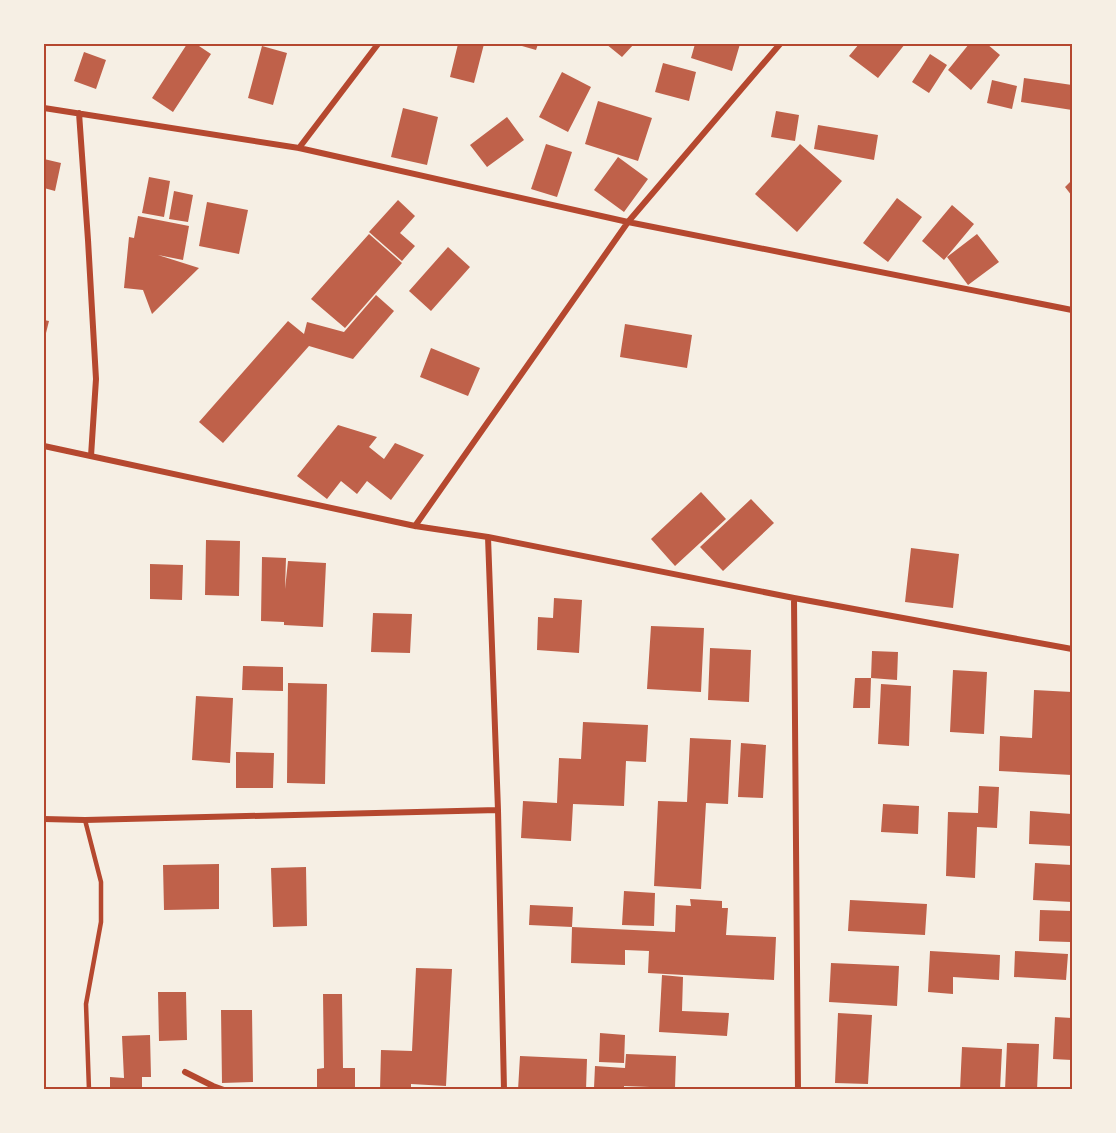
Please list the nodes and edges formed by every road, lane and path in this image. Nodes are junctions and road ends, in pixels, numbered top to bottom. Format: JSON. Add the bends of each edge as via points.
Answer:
{"nodes":[{"id":1,"x":378,"y":44,"type":"edge"},
{"id":2,"x":780,"y":44,"type":"edge"},
{"id":3,"x":44,"y":108,"type":"edge"},
{"id":4,"x":79,"y":113,"type":"junction"},
{"id":5,"x":299,"y":148,"type":"junction"},
{"id":6,"x":628,"y":222,"type":"junction"},
{"id":7,"x":1072,"y":310,"type":"edge"},
{"id":8,"x":44,"y":446,"type":"edge"},
{"id":9,"x":92,"y":456,"type":"junction"},
{"id":10,"x":416,"y":526,"type":"junction"},
{"id":11,"x":488,"y":537,"type":"junction"},
{"id":12,"x":794,"y":598,"type":"junction"},
{"id":13,"x":1072,"y":649,"type":"edge"},
{"id":14,"x":498,"y":810,"type":"junction"},
{"id":15,"x":44,"y":819,"type":"edge"},
{"id":16,"x":85,"y":820,"type":"junction"},
{"id":17,"x":185,"y":1072,"type":"dead end"},
{"id":18,"x":88,"y":1089,"type":"edge"},
{"id":19,"x":224,"y":1089,"type":"edge"},
{"id":20,"x":504,"y":1089,"type":"edge"},
{"id":21,"x":798,"y":1089,"type":"edge"}],
"edges":[{"from":1,"to":5,"type":"street"},
{"from":2,"to":6,"type":"street"},
{"from":3,"to":4,"type":"street"},
{"from":4,"to":5,"type":"street"},
{"from":4,"to":9,"type":"street","via":[[96,379]]},
{"from":5,"to":6,"type":"street"},
{"from":6,"to":7,"type":"street"},
{"from":6,"to":10,"type":"street"},
{"from":8,"to":9,"type":"street"},
{"from":9,"to":10,"type":"street"},
{"from":10,"to":11,"type":"street"},
{"from":11,"to":12,"type":"street"},
{"from":11,"to":14,"type":"street"},
{"from":12,"to":13,"type":"street"},
{"from":12,"to":21,"type":"street"},
{"from":14,"to":16,"type":"street"},
{"from":14,"to":20,"type":"street"},
{"from":15,"to":16,"type":"street"},
{"from":16,"to":18,"type":"lane","via":[[101,882],[100,922],[86,1004]]},
{"from":17,"to":19,"type":"street"}]}
